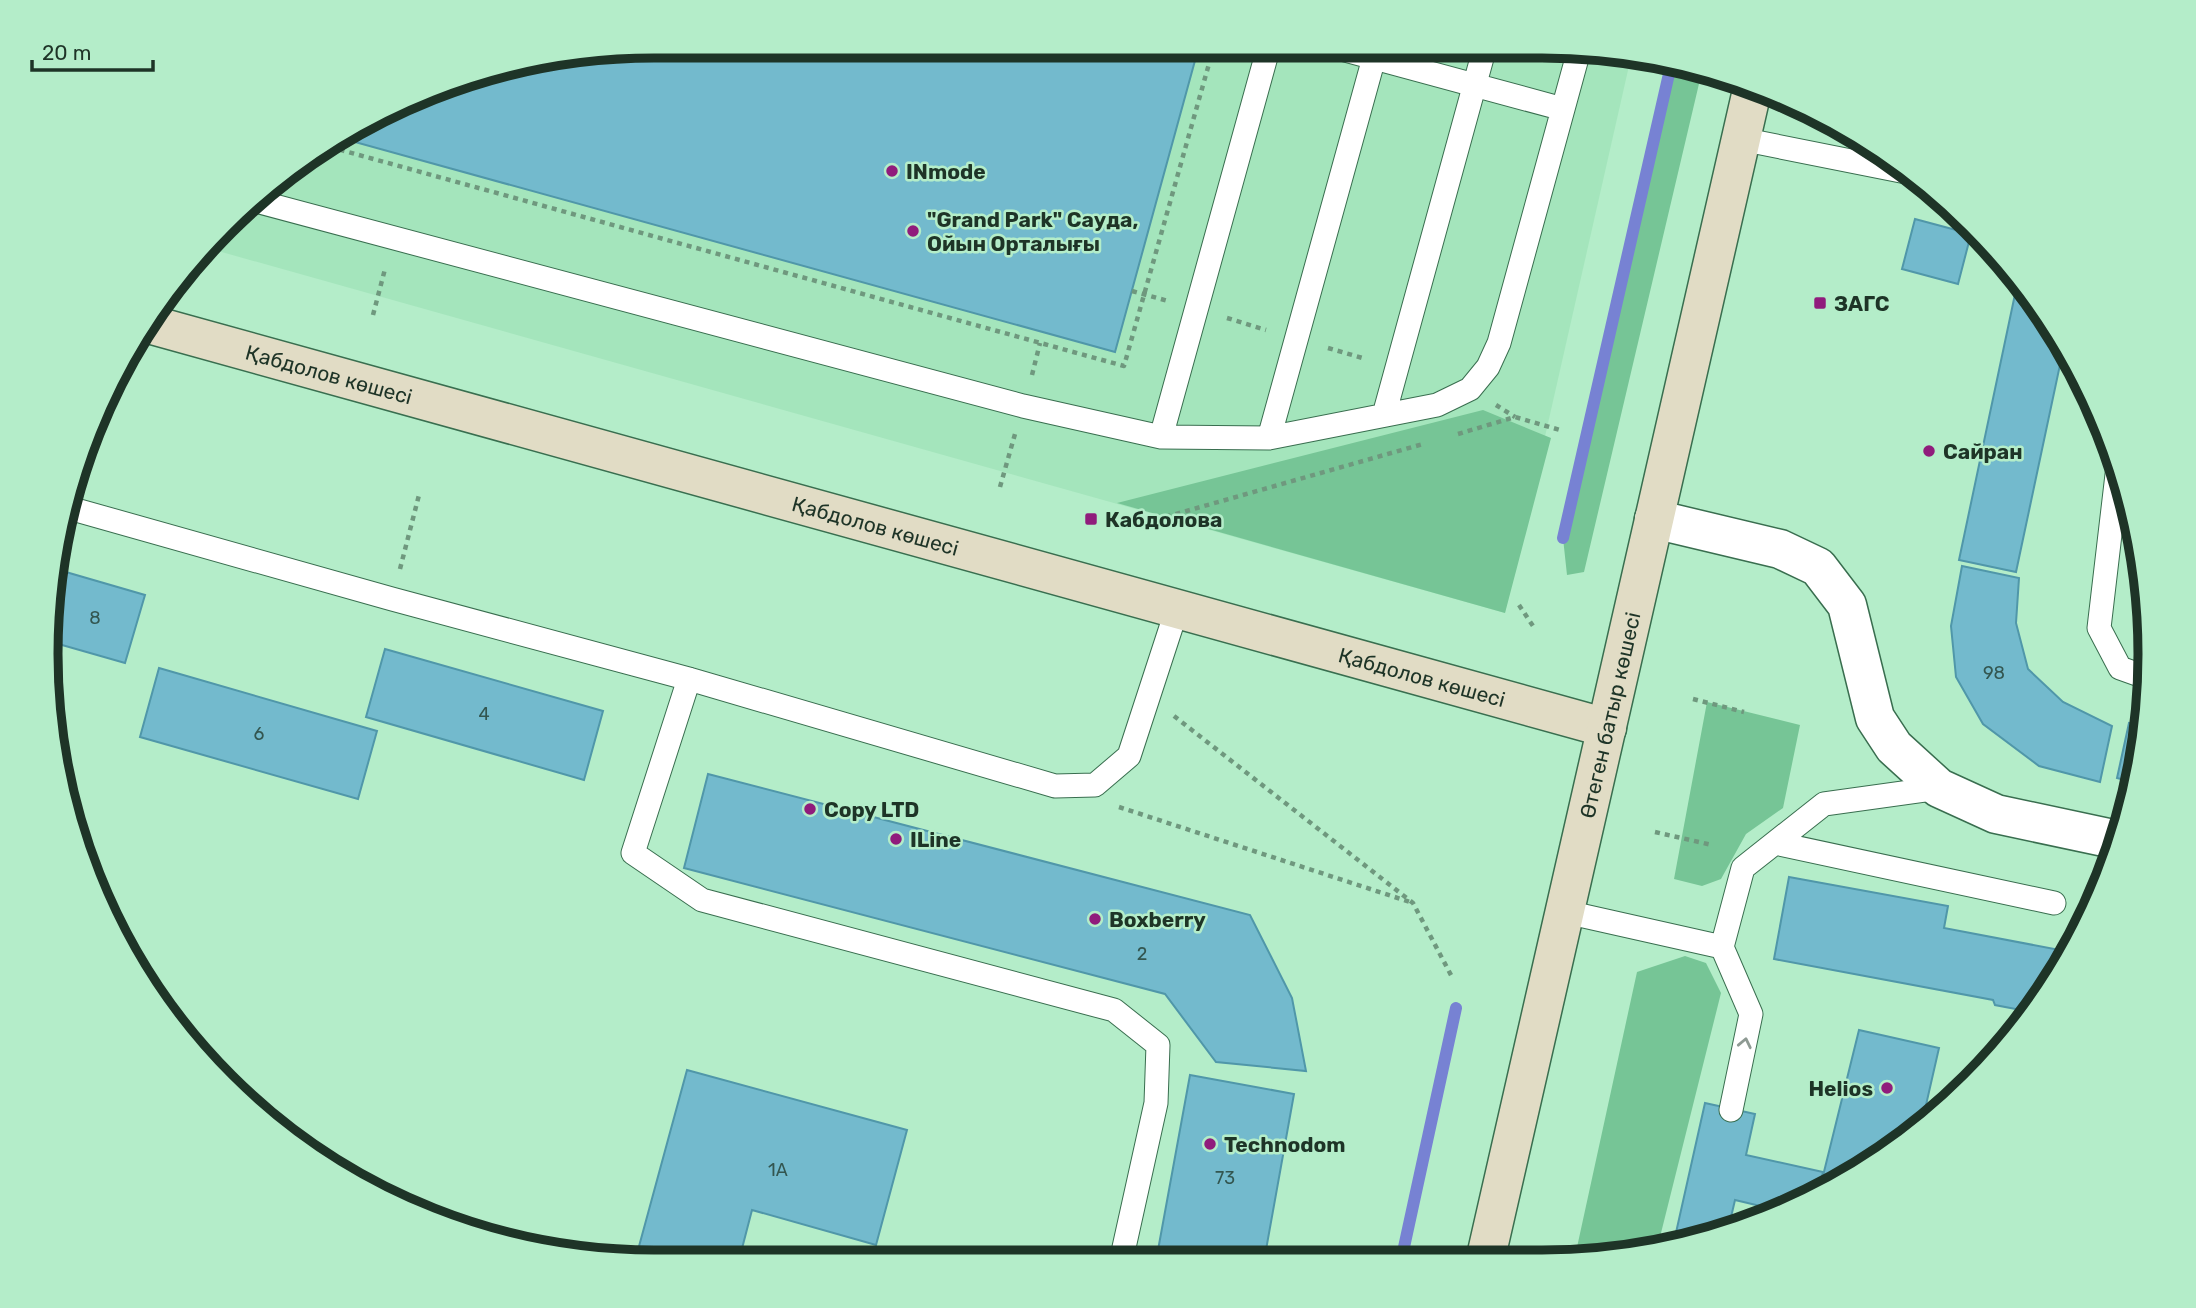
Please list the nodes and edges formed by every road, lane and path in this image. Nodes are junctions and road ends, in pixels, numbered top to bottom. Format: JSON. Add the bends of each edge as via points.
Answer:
{"nodes":[{"id":1,"x":1211,"y":58,"type":"edge"},
{"id":2,"x":1266,"y":58,"type":"edge"},
{"id":3,"x":1373,"y":58,"type":"edge"},
{"id":4,"x":1393,"y":58,"type":"edge"},
{"id":5,"x":1482,"y":58,"type":"edge"},
{"id":6,"x":1577,"y":59,"type":"edge"},
{"id":7,"x":1474,"y":85,"type":"junction"},
{"id":8,"x":1751,"y":96,"type":"edge"},
{"id":9,"x":1563,"y":109,"type":"junction"},
{"id":10,"x":1741,"y":139,"type":"junction"},
{"id":11,"x":339,"y":148,"type":"edge"},
{"id":12,"x":1887,"y":168,"type":"edge"},
{"id":13,"x":264,"y":203,"type":"edge"},
{"id":14,"x":392,"y":237,"type":"junction"},
{"id":15,"x":373,"y":315,"type":"dead end"},
{"id":16,"x":156,"y":326,"type":"edge"},
{"id":17,"x":1384,"y":415,"type":"junction"},
{"id":18,"x":1560,"y":430,"type":"dead end"},
{"id":19,"x":1015,"y":434,"type":"dead end"},
{"id":20,"x":1450,"y":436,"type":"dead end"},
{"id":21,"x":1161,"y":437,"type":"junction"},
{"id":22,"x":1269,"y":439,"type":"junction"},
{"id":23,"x":1423,"y":443,"type":"dead end"},
{"id":24,"x":1000,"y":487,"type":"dead end"},
{"id":25,"x":2115,"y":490,"type":"edge"},
{"id":26,"x":419,"y":495,"type":"dead end"},
{"id":27,"x":76,"y":510,"type":"edge"},
{"id":28,"x":1654,"y":519,"type":"junction"},
{"id":29,"x":1138,"y":525,"type":"dead end"},
{"id":30,"x":392,"y":599,"type":"junction"},
{"id":31,"x":1519,"y":605,"type":"dead end"},
{"id":32,"x":1177,"y":609,"type":"junction"},
{"id":33,"x":1533,"y":626,"type":"dead end"},
{"id":34,"x":2137,"y":674,"type":"edge"},
{"id":35,"x":689,"y":679,"type":"junction"},
{"id":36,"x":1149,"y":696,"type":"junction"},
{"id":37,"x":1693,"y":699,"type":"dead end"},
{"id":38,"x":1744,"y":712,"type":"dead end"},
{"id":39,"x":1607,"y":728,"type":"junction"},
{"id":40,"x":1055,"y":786,"type":"junction"},
{"id":41,"x":1938,"y":788,"type":"junction"},
{"id":42,"x":1654,"y":832,"type":"dead end"},
{"id":43,"x":2109,"y":838,"type":"edge"},
{"id":44,"x":1774,"y":843,"type":"junction"},
{"id":45,"x":1712,"y":845,"type":"dead end"},
{"id":46,"x":1413,"y":903,"type":"junction"},
{"id":47,"x":2054,"y":903,"type":"dead end"},
{"id":48,"x":1566,"y":912,"type":"junction"},
{"id":49,"x":1722,"y":947,"type":"junction"},
{"id":50,"x":1452,"y":977,"type":"dead end"},
{"id":51,"x":1731,"y":1110,"type":"dead end"},
{"id":52,"x":1123,"y":1250,"type":"edge"},
{"id":53,"x":1488,"y":1250,"type":"edge"}],
"edges":[{"from":1,"to":11,"type":"path","via":[[1124,366]]},
{"from":2,"to":21,"type":"lane"},
{"from":3,"to":22,"type":"lane"},
{"from":4,"to":7,"type":"lane"},
{"from":5,"to":7,"type":"lane"},
{"from":6,"to":9,"type":"lane"},
{"from":7,"to":9,"type":"lane"},
{"from":7,"to":17,"type":"lane"},
{"from":8,"to":10,"type":"street","name":"Өтеген батыр көшесі"},
{"from":9,"to":17,"type":"lane","via":[[1499,343],[1488,367],[1470,388],[1437,405]]},
{"from":10,"to":12,"type":"lane"},
{"from":10,"to":28,"type":"street","name":"Өтеген батыр көшесі"},
{"from":13,"to":14,"type":"lane"},
{"from":14,"to":15,"type":"path"},
{"from":14,"to":21,"type":"lane","via":[[1010,402]]},
{"from":16,"to":32,"type":"street","name":"Қабдолов көшесі"},
{"from":17,"to":22,"type":"lane"},
{"from":18,"to":20,"type":"path","via":[[1514,418]]},
{"from":19,"to":24,"type":"path"},
{"from":21,"to":22,"type":"lane"},
{"from":23,"to":29,"type":"path"},
{"from":25,"to":34,"type":"lane","via":[[2099,628],[2120,668]]},
{"from":26,"to":30,"type":"path"},
{"from":27,"to":30,"type":"lane"},
{"from":28,"to":39,"type":"street","name":"Өтеген батыр көшесі"},
{"from":28,"to":41,"type":"street","via":[[1780,549],[1818,567],[1847,605],[1875,718],[1894,747]]},
{"from":30,"to":35,"type":"lane"},
{"from":31,"to":33,"type":"path"},
{"from":32,"to":36,"type":"lane"},
{"from":32,"to":39,"type":"street","name":"Қабдолов көшесі"},
{"from":35,"to":40,"type":"lane"},
{"from":35,"to":52,"type":"lane","via":[[633,853],[702,900],[1114,1010],[1158,1045],[1156,1103]]},
{"from":36,"to":40,"type":"lane","via":[[1129,756],[1095,785]]},
{"from":36,"to":46,"type":"path"},
{"from":37,"to":38,"type":"path"},
{"from":39,"to":48,"type":"street","name":"Өтеген батыр көшесі"},
{"from":40,"to":46,"type":"path"},
{"from":41,"to":43,"type":"street","via":[[1996,814]]},
{"from":41,"to":44,"type":"lane","via":[[1824,804]]},
{"from":42,"to":45,"type":"path"},
{"from":44,"to":47,"type":"lane"},
{"from":44,"to":49,"type":"lane","via":[[1743,868]]},
{"from":46,"to":50,"type":"path"},
{"from":48,"to":49,"type":"lane"},
{"from":48,"to":53,"type":"street","name":"Өтеген батыр көшесі"},
{"from":51,"to":49,"type":"lane","one_way":true,"via":[[1751,1014]]}]}
